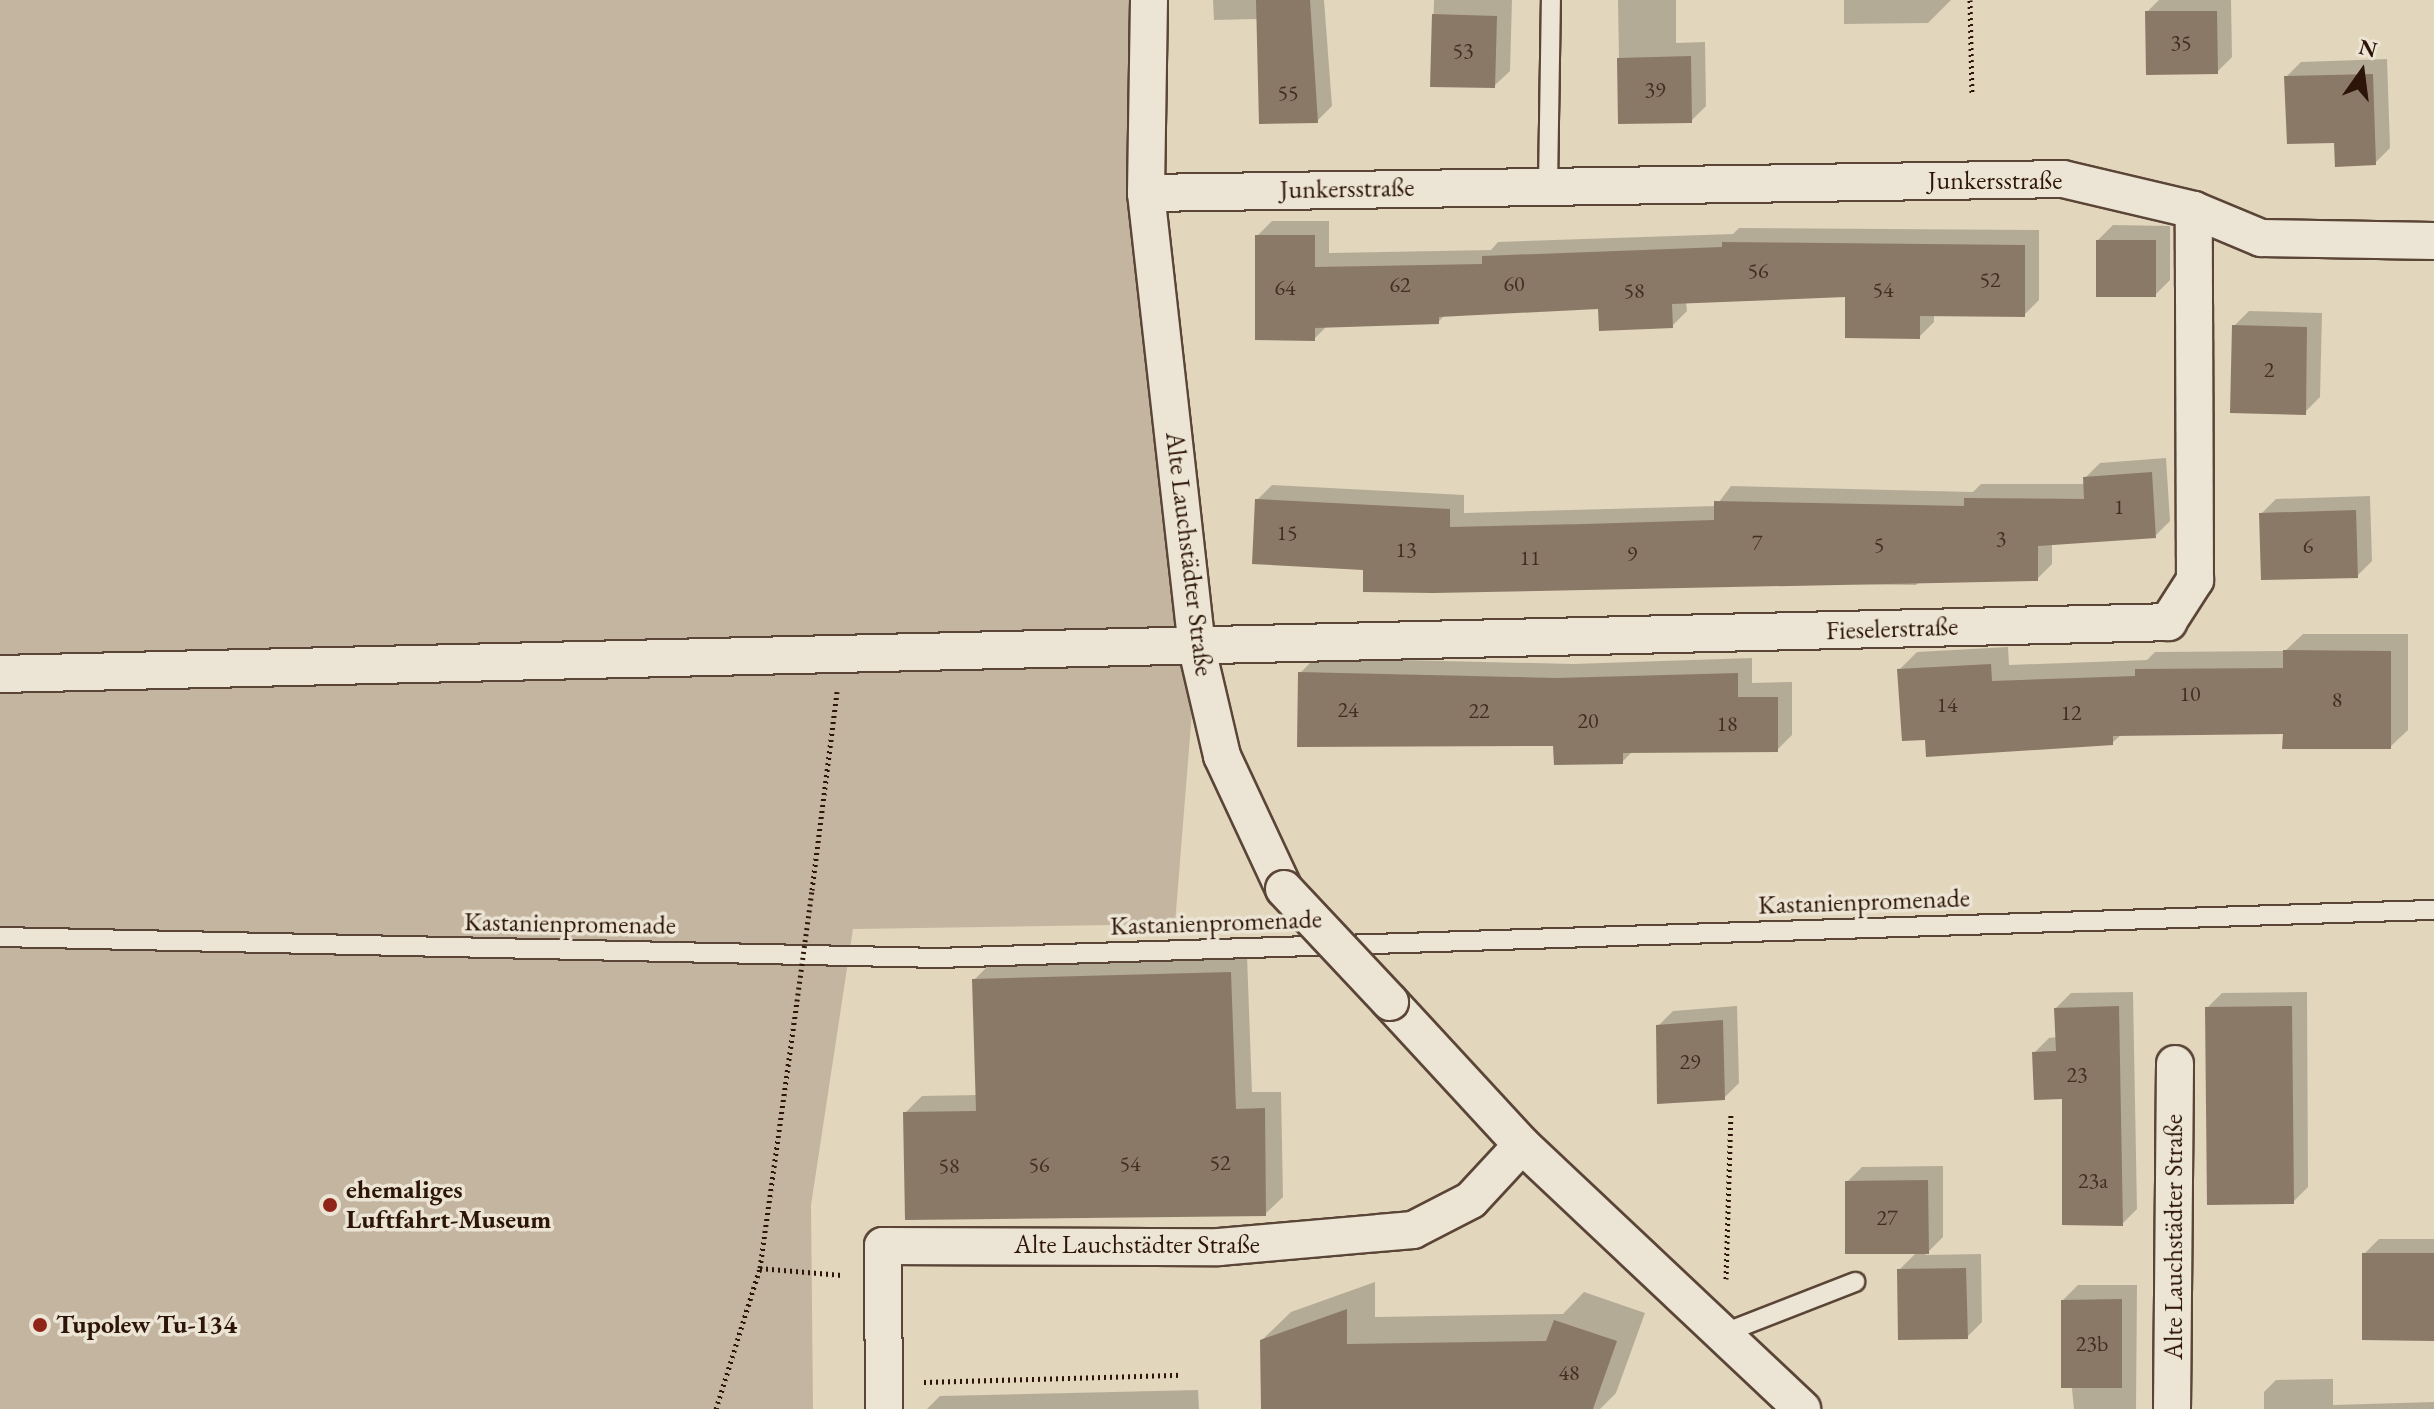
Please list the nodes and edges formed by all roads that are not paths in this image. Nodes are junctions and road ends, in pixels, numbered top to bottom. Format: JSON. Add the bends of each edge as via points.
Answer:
{"nodes":[{"id":1,"x":1149,"y":0,"type":"edge"},
{"id":2,"x":1551,"y":0,"type":"edge"},
{"id":3,"x":1548,"y":186,"type":"junction"},
{"id":4,"x":1146,"y":193,"type":"junction"},
{"id":5,"x":2194,"y":210,"type":"junction"},
{"id":6,"x":2434,"y":241,"type":"edge"},
{"id":7,"x":1197,"y":649,"type":"junction"},
{"id":8,"x":0,"y":674,"type":"edge"},
{"id":9,"x":2434,"y":910,"type":"edge"},
{"id":10,"x":0,"y":937,"type":"edge"},
{"id":11,"x":2175,"y":1064,"type":"dead end"},
{"id":12,"x":1522,"y":1145,"type":"junction"},
{"id":13,"x":1855,"y":1282,"type":"dead end"},
{"id":14,"x":1724,"y":1333,"type":"junction"},
{"id":15,"x":884,"y":1396,"type":"edge"},
{"id":16,"x":1802,"y":1409,"type":"edge"},
{"id":17,"x":2172,"y":1409,"type":"edge"}],
"edges":[{"from":1,"to":4,"type":"street","name":"Alte Lauchstädter Straße"},
{"from":2,"to":3,"type":"lane"},
{"from":3,"to":4,"type":"street","name":"Junkersstraße"},
{"from":3,"to":5,"type":"street","name":"Junkersstraße","via":[[2063,179]]},
{"from":4,"to":7,"type":"street","name":"Alte Lauchstädter Straße"},
{"from":5,"to":6,"type":"street","name":"Junkersstraße","via":[[2261,238]]},
{"from":5,"to":7,"type":"street","name":"Fieselerstraße","via":[[2195,580],[2168,622]]},
{"from":7,"to":8,"type":"street"},
{"from":7,"to":12,"type":"street","name":"Alte Lauchstädter Straße","bridge":true,"via":[[1222,756],[1284,889]]},
{"from":9,"to":10,"type":"lane","name":"Kastanienpromenade","via":[[937,958]]},
{"from":11,"to":17,"type":"street","name":"Alte Lauchstädter Straße"},
{"from":12,"to":14,"type":"street","name":"Alte Lauchstädter Straße"},
{"from":12,"to":15,"type":"street","name":"Alte Lauchstädter Straße","via":[[1471,1200],[1413,1230],[1219,1247],[883,1246]]},
{"from":13,"to":14,"type":"lane"},
{"from":14,"to":16,"type":"street","name":"Alte Lauchstädter Straße"}]}
